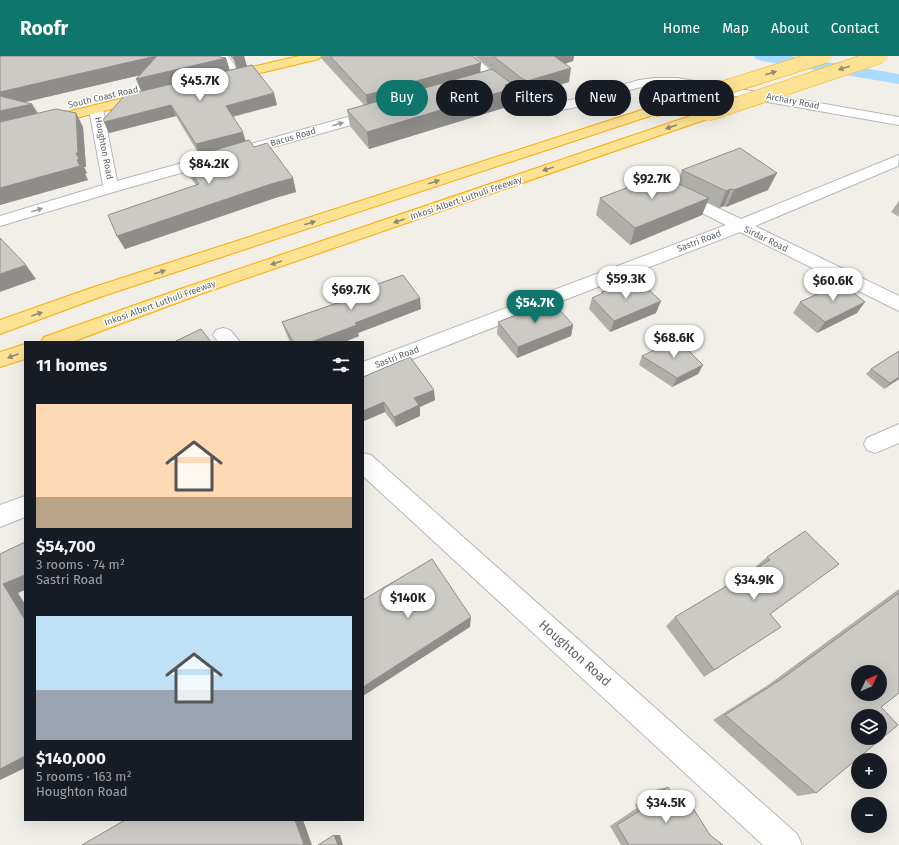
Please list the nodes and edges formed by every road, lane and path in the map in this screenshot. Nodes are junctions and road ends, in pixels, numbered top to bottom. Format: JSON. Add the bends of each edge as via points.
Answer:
{"nodes":[{"id":1,"x":222,"y":56,"type":"edge"},
{"id":2,"x":276,"y":56,"type":"edge"},
{"id":3,"x":315,"y":56,"type":"edge"},
{"id":4,"x":465,"y":56,"type":"edge"},
{"id":5,"x":824,"y":56,"type":"edge"},
{"id":6,"x":881,"y":56,"type":"edge"},
{"id":7,"x":230,"y":67,"type":"junction"},
{"id":8,"x":494,"y":79,"type":"junction"},
{"id":9,"x":491,"y":80,"type":"edge"},
{"id":10,"x":96,"y":109,"type":"junction"},
{"id":11,"x":376,"y":113,"type":"edge"},
{"id":12,"x":899,"y":121,"type":"edge"},
{"id":13,"x":0,"y":122,"type":"edge"},
{"id":14,"x":0,"y":133,"type":"edge"},
{"id":15,"x":899,"y":159,"type":"edge"},
{"id":16,"x":111,"y":188,"type":"junction"},
{"id":17,"x":662,"y":188,"type":"edge"},
{"id":18,"x":0,"y":221,"type":"edge"},
{"id":19,"x":740,"y":226,"type":"junction"},
{"id":20,"x":899,"y":304,"type":"edge"},
{"id":21,"x":0,"y":327,"type":"edge"},
{"id":22,"x":55,"y":341,"type":"edge"},
{"id":23,"x":24,"y":352,"type":"edge"},
{"id":24,"x":0,"y":360,"type":"edge"},
{"id":25,"x":364,"y":370,"type":"edge"},
{"id":26,"x":899,"y":433,"type":"edge"},
{"id":27,"x":875,"y":444,"type":"dead end"},
{"id":28,"x":364,"y":463,"type":"edge"},
{"id":29,"x":24,"y":506,"type":"edge"},
{"id":30,"x":0,"y":516,"type":"edge"},
{"id":31,"x":786,"y":845,"type":"edge"}],
"edges":[{"from":1,"to":7,"type":"street"},
{"from":2,"to":7,"type":"highway"},
{"from":3,"to":7,"type":"highway","via":[[216,75]]},
{"from":4,"to":8,"type":"street"},
{"from":21,"to":5,"type":"highway","one_way":true,"bridge":true,"via":[[109,288]]},
{"from":6,"to":22,"type":"highway","name":"Inkosi Albert Luthuli Freeway","one_way":true,"bridge":true,"via":[[195,290]]},
{"from":8,"to":9,"type":"street"},
{"from":8,"to":12,"type":"street","name":"Archary Road","via":[[520,99],[546,107],[561,106],[639,84],[659,81],[682,82]]},
{"from":10,"to":13,"type":"highway","name":"South Coast Road","via":[[155,90]]},
{"from":10,"to":14,"type":"highway","name":"South Coast Road"},
{"from":10,"to":16,"type":"street","name":"Houghton Road"},
{"from":16,"to":11,"type":"street","name":"Bacus Road","one_way":true},
{"from":15,"to":19,"type":"street","name":"Sastri Road"},
{"from":18,"to":16,"type":"street","name":"Bacus Road","one_way":true},
{"from":17,"to":19,"type":"street","name":"Sirdar Road"},
{"from":19,"to":20,"type":"street","name":"Sirdar Road"},
{"from":19,"to":25,"type":"street","name":"Sastri Road"},
{"from":23,"to":24,"type":"highway","one_way":true},
{"from":26,"to":27,"type":"street"},
{"from":28,"to":31,"type":"street","name":"Houghton Road"},
{"from":29,"to":30,"type":"street"}]}
